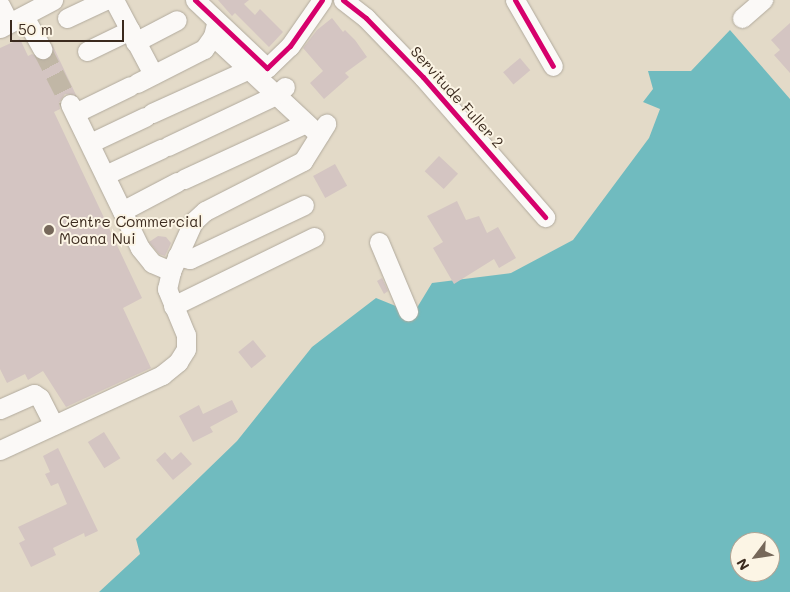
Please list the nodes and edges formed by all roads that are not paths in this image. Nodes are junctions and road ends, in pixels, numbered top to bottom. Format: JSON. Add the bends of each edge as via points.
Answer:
{"nodes":[{"id":1,"x":195,"y":0,"type":"edge"},
{"id":2,"x":322,"y":0,"type":"edge"},
{"id":3,"x":343,"y":0,"type":"edge"},
{"id":4,"x":515,"y":0,"type":"edge"},
{"id":5,"x":763,"y":0,"type":"edge"},
{"id":6,"x":117,"y":2,"type":"edge"},
{"id":7,"x":0,"y":5,"type":"edge"},
{"id":8,"x":68,"y":9,"type":"edge"},
{"id":9,"x":28,"y":13,"type":"edge"},
{"id":10,"x":742,"y":18,"type":"dead end"},
{"id":11,"x":177,"y":20,"type":"dead end"},
{"id":12,"x":215,"y":28,"type":"junction"},
{"id":13,"x":132,"y":36,"type":"junction"},
{"id":14,"x":42,"y":49,"type":"tunnel mouth"},
{"id":15,"x":87,"y":51,"type":"dead end"},
{"id":16,"x":553,"y":66,"type":"dead end"},
{"id":17,"x":248,"y":69,"type":"junction"},
{"id":18,"x":140,"y":81,"type":"junction"},
{"id":19,"x":281,"y":90,"type":"junction"},
{"id":20,"x":317,"y":127,"type":"junction"},
{"id":21,"x":90,"y":143,"type":"junction"},
{"id":22,"x":104,"y":175,"type":"junction"},
{"id":23,"x":304,"y":205,"type":"dead end"},
{"id":24,"x":122,"y":211,"type":"junction"},
{"id":25,"x":545,"y":217,"type":"dead end"},
{"id":26,"x":314,"y":237,"type":"dead end"},
{"id":27,"x":379,"y":242,"type":"dead end"},
{"id":28,"x":174,"y":263,"type":"junction"},
{"id":29,"x":173,"y":306,"type":"junction"},
{"id":30,"x":408,"y":311,"type":"dead end"},
{"id":31,"x":0,"y":409,"type":"edge"},
{"id":32,"x":54,"y":426,"type":"junction"},
{"id":33,"x":0,"y":450,"type":"edge"}],
"edges":[{"from":1,"to":12,"type":"street"},
{"from":2,"to":12,"type":"street","via":[[290,46],[267,68]]},
{"from":3,"to":25,"type":"street","name":"Servitude Fuller 2","via":[[366,18],[417,70]]},
{"from":4,"to":16,"type":"street"},
{"from":5,"to":10,"type":"street"},
{"from":6,"to":8,"type":"street"},
{"from":6,"to":13,"type":"street"},
{"from":7,"to":9,"type":"street"},
{"from":8,"to":9,"type":"street"},
{"from":9,"to":14,"type":"street"},
{"from":11,"to":13,"type":"street"},
{"from":12,"to":17,"type":"street"},
{"from":12,"to":18,"type":"street","via":[[204,49]]},
{"from":13,"to":15,"type":"street"},
{"from":13,"to":18,"type":"street"},
{"from":17,"to":19,"type":"street"},
{"from":17,"to":21,"type":"street"},
{"from":18,"to":21,"type":"street","via":[[73,109]]},
{"from":19,"to":20,"type":"street"},
{"from":19,"to":22,"type":"street"},
{"from":20,"to":24,"type":"street","via":[[181,181]]},
{"from":20,"to":28,"type":"street","via":[[303,161],[198,216]]},
{"from":21,"to":22,"type":"street"},
{"from":22,"to":24,"type":"street"},
{"from":23,"to":28,"type":"street","via":[[190,259]]},
{"from":24,"to":28,"type":"street","via":[[146,257],[158,267]]},
{"from":26,"to":29,"type":"street"},
{"from":27,"to":30,"type":"street"},
{"from":28,"to":29,"type":"street","via":[[167,290]]},
{"from":29,"to":32,"type":"street","via":[[186,335],[186,348],[178,362],[162,375]]},
{"from":31,"to":32,"type":"street","via":[[34,394],[40,398]]},
{"from":32,"to":33,"type":"street"}]}
